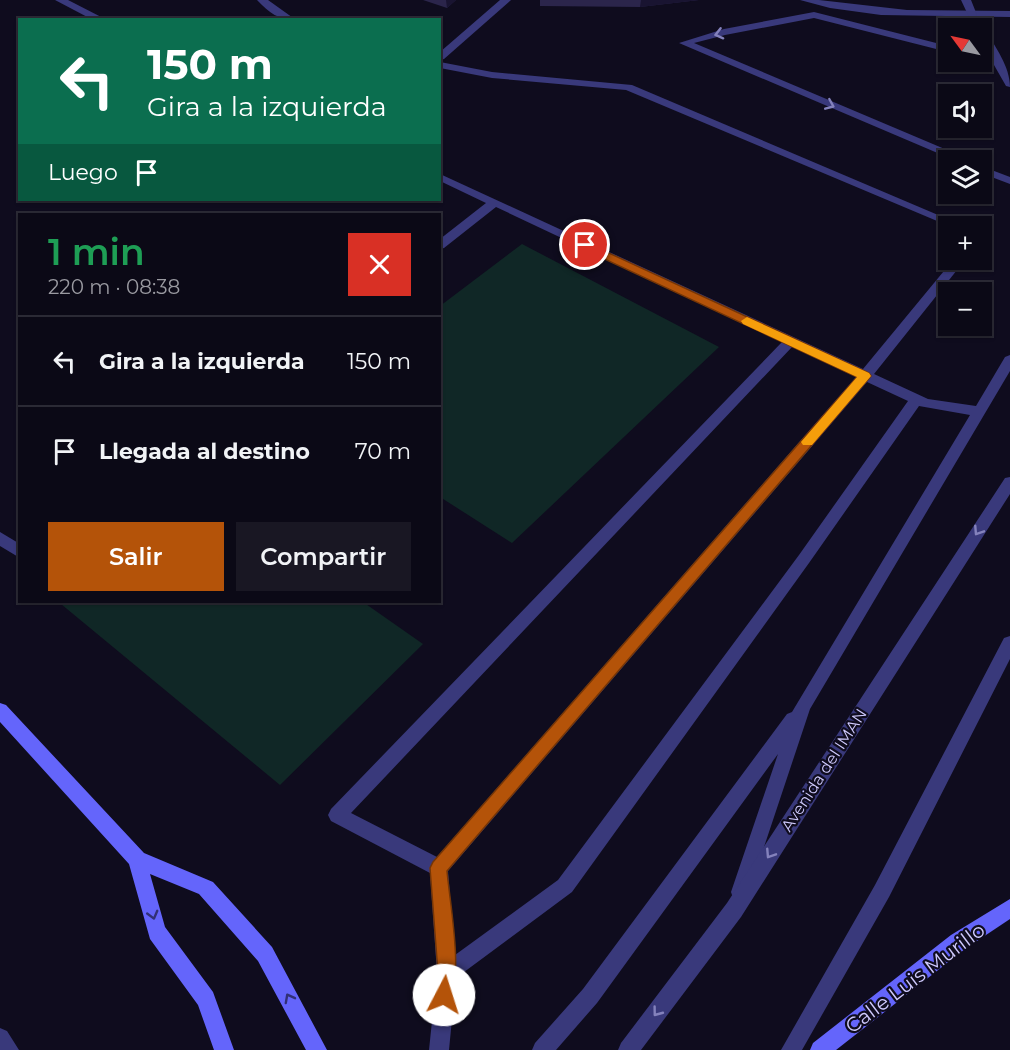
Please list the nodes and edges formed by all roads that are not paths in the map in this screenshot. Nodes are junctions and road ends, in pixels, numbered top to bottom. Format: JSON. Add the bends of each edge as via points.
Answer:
{"nodes":[{"id":1,"x":60,"y":0,"type":"edge"},
{"id":2,"x":262,"y":0,"type":"edge"},
{"id":3,"x":506,"y":0,"type":"edge"},
{"id":4,"x":805,"y":0,"type":"edge"},
{"id":5,"x":966,"y":0,"type":"edge"},
{"id":6,"x":1010,"y":14,"type":"edge"},
{"id":7,"x":972,"y":15,"type":"junction"},
{"id":8,"x":98,"y":18,"type":"edge"},
{"id":9,"x":287,"y":18,"type":"edge"},
{"id":10,"x":974,"y":18,"type":"edge"},
{"id":11,"x":938,"y":46,"type":"edge"},
{"id":12,"x":992,"y":51,"type":"edge"},
{"id":13,"x":441,"y":56,"type":"edge"},
{"id":14,"x":992,"y":61,"type":"edge"},
{"id":15,"x":999,"y":63,"type":"junction"},
{"id":16,"x":441,"y":66,"type":"edge"},
{"id":17,"x":1010,"y":84,"type":"edge"},
{"id":18,"x":938,"y":150,"type":"edge"},
{"id":19,"x":992,"y":174,"type":"edge"},
{"id":20,"x":441,"y":177,"type":"edge"},
{"id":21,"x":1010,"y":181,"type":"edge"},
{"id":22,"x":494,"y":203,"type":"junction"},
{"id":23,"x":938,"y":218,"type":"edge"},
{"id":24,"x":441,"y":244,"type":"edge"},
{"id":25,"x":951,"y":270,"type":"edge"},
{"id":26,"x":790,"y":341,"type":"junction"},
{"id":27,"x":1010,"y":360,"type":"edge"},
{"id":28,"x":865,"y":376,"type":"junction"},
{"id":29,"x":916,"y":400,"type":"junction"},
{"id":30,"x":980,"y":411,"type":"junction"},
{"id":31,"x":1010,"y":482,"type":"edge"},
{"id":32,"x":0,"y":538,"type":"edge"},
{"id":33,"x":18,"y":551,"type":"edge"},
{"id":34,"x":1010,"y":644,"type":"edge"},
{"id":35,"x":802,"y":707,"type":"junction"},
{"id":36,"x":0,"y":710,"type":"edge"},
{"id":37,"x":137,"y":859,"type":"junction"},
{"id":38,"x":439,"y":868,"type":"junction"},
{"id":39,"x":1010,"y":908,"type":"edge"},
{"id":40,"x":734,"y":910,"type":"junction"},
{"id":41,"x":447,"y":973,"type":"junction"},
{"id":42,"x":0,"y":1038,"type":"edge"},
{"id":43,"x":9,"y":1050,"type":"edge"},
{"id":44,"x":224,"y":1050,"type":"edge"},
{"id":45,"x":316,"y":1050,"type":"edge"},
{"id":46,"x":439,"y":1050,"type":"edge"},
{"id":47,"x":542,"y":1050,"type":"edge"},
{"id":48,"x":628,"y":1050,"type":"edge"},
{"id":49,"x":791,"y":1050,"type":"edge"},
{"id":50,"x":820,"y":1050,"type":"edge"}],
"edges":[{"from":1,"to":8,"type":"street"},
{"from":2,"to":9,"type":"street"},
{"from":3,"to":13,"type":"street"},
{"from":4,"to":7,"type":"street","via":[[833,7],[920,15]]},
{"from":5,"to":7,"type":"street"},
{"from":6,"to":7,"type":"street"},
{"from":7,"to":10,"type":"street"},
{"from":11,"to":18,"type":"street","one_way":true,"via":[[814,15],[684,43]]},
{"from":12,"to":15,"type":"street"},
{"from":14,"to":15,"type":"street"},
{"from":15,"to":17,"type":"street"},
{"from":16,"to":23,"type":"street","via":[[492,75],[628,87]]},
{"from":19,"to":21,"type":"street"},
{"from":20,"to":22,"type":"street"},
{"from":22,"to":24,"type":"street"},
{"from":22,"to":26,"type":"street"},
{"from":25,"to":28,"type":"street"},
{"from":26,"to":28,"type":"street"},
{"from":26,"to":38,"type":"street","via":[[337,815]]},
{"from":27,"to":30,"type":"street"},
{"from":28,"to":29,"type":"street"},
{"from":28,"to":38,"type":"street"},
{"from":29,"to":30,"type":"street"},
{"from":29,"to":41,"type":"street","via":[[565,886]]},
{"from":30,"to":35,"type":"street"},
{"from":31,"to":40,"type":"street","name":"Avenida del IMAN","one_way":true},
{"from":32,"to":33,"type":"street"},
{"from":34,"to":49,"type":"street","via":[[882,891]]},
{"from":35,"to":40,"type":"street"},
{"from":35,"to":47,"type":"street","via":[[590,996]]},
{"from":36,"to":37,"type":"main road"},
{"from":37,"to":44,"type":"main road","one_way":true,"via":[[157,932],[206,999]]},
{"from":45,"to":37,"type":"main road","one_way":true,"via":[[265,954],[206,888]]},
{"from":38,"to":41,"type":"street"},
{"from":39,"to":50,"type":"main road","name":"Calle Luis Murillo","via":[[958,942]]},
{"from":40,"to":48,"type":"street","name":"Avenida del IMAN","one_way":true},
{"from":41,"to":46,"type":"street"},
{"from":42,"to":43,"type":"street"}]}
